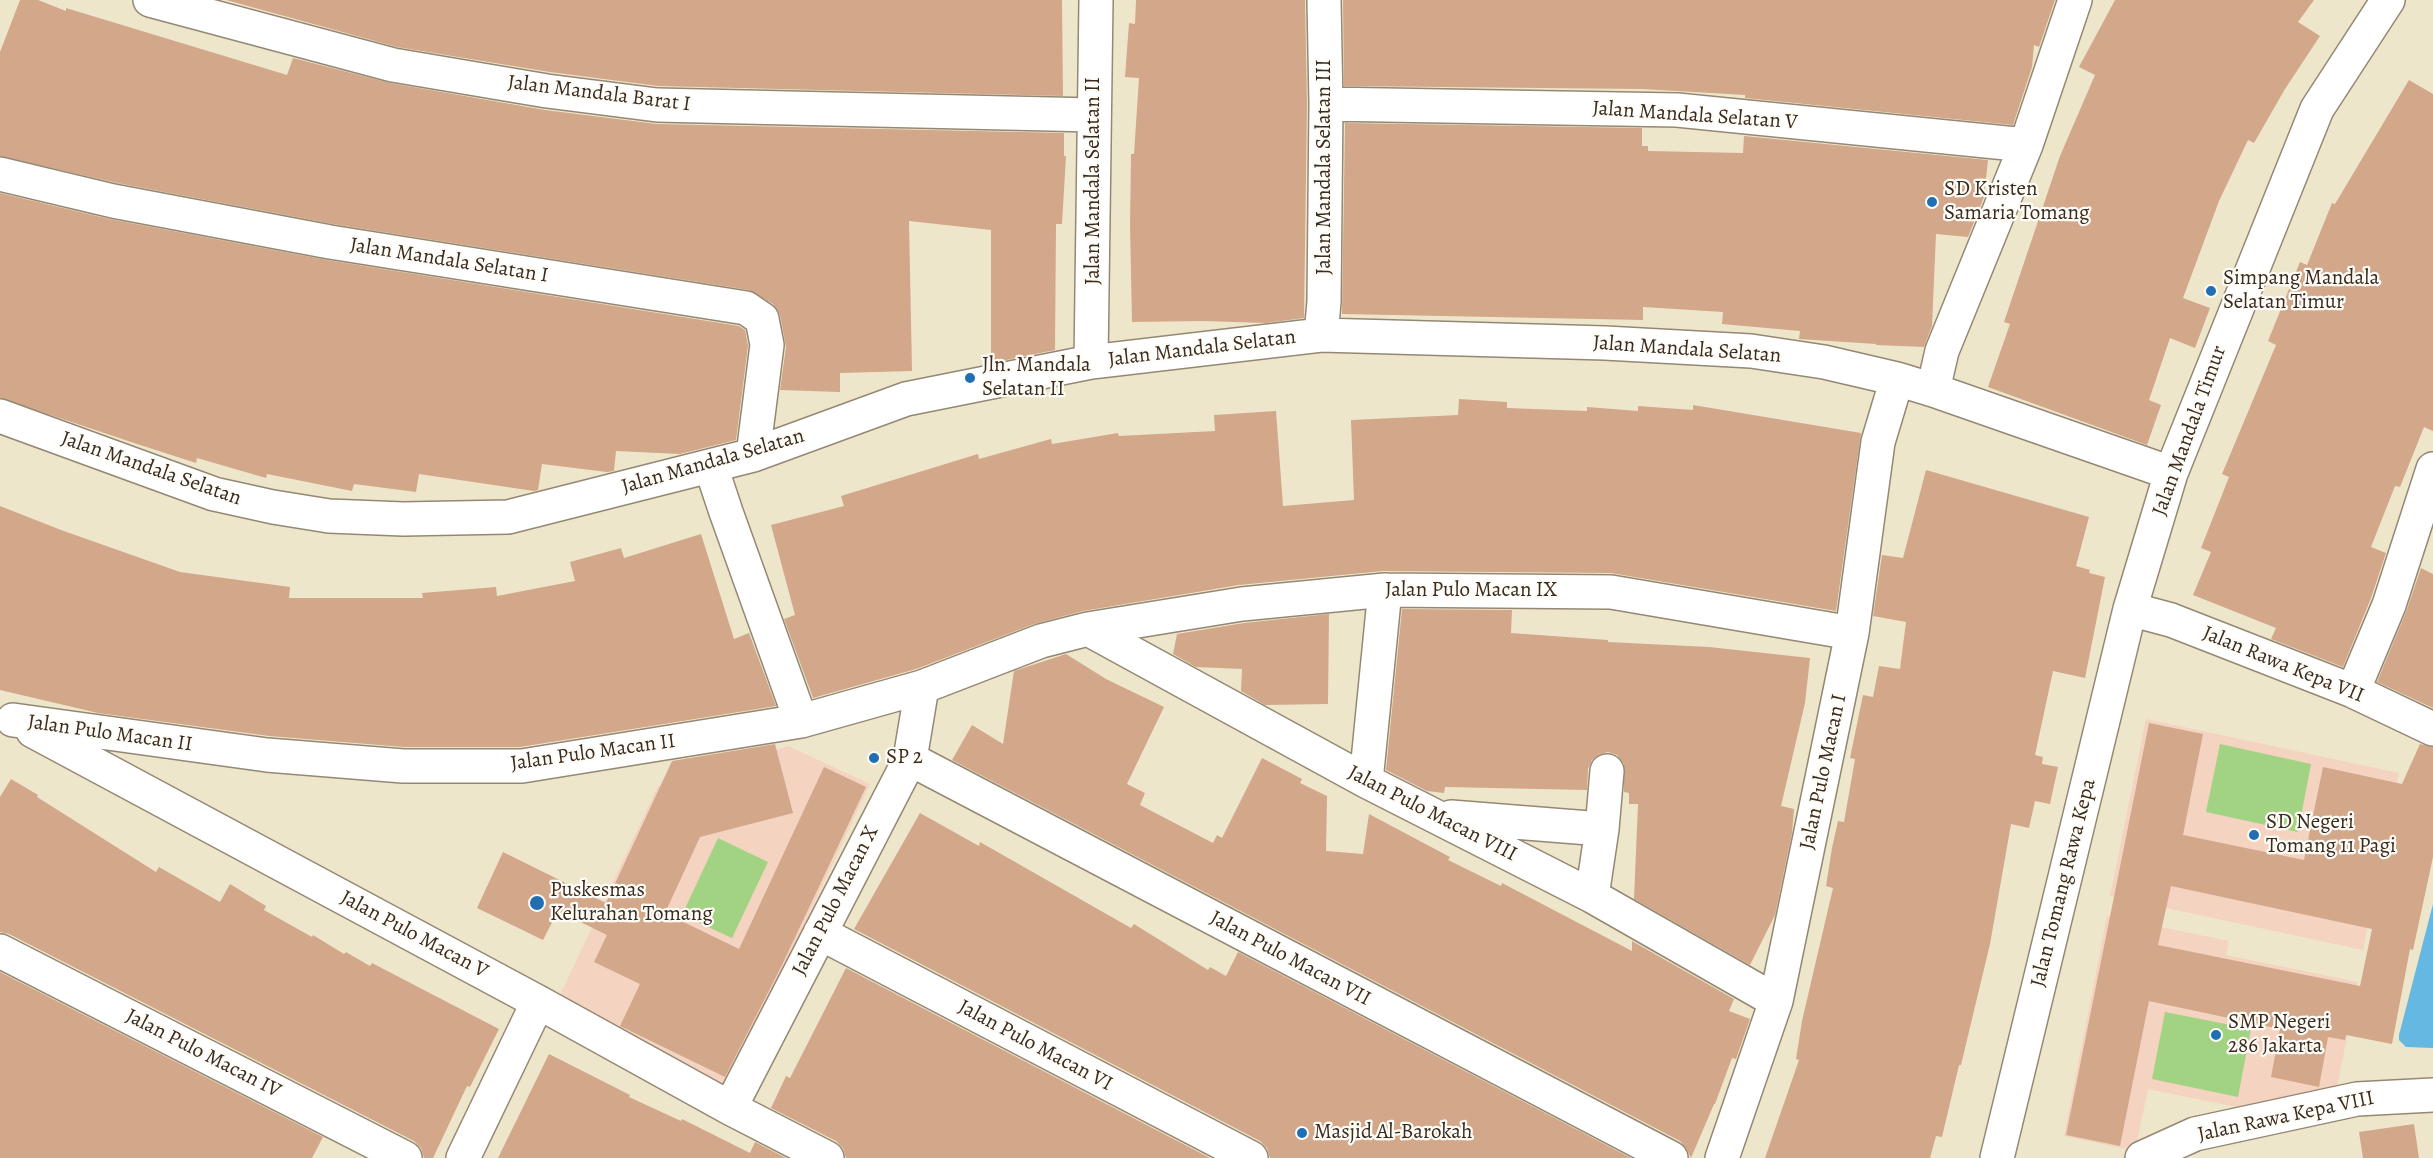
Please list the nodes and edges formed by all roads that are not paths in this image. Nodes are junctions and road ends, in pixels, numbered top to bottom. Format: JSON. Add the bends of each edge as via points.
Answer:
{"nodes":[{"id":1,"x":150,"y":0,"type":"edge"},
{"id":2,"x":1096,"y":0,"type":"edge"},
{"id":3,"x":1324,"y":0,"type":"edge"},
{"id":4,"x":2075,"y":0,"type":"edge"},
{"id":5,"x":2388,"y":0,"type":"edge"},
{"id":6,"x":1326,"y":104,"type":"junction"},
{"id":7,"x":1094,"y":115,"type":"junction"},
{"id":8,"x":2026,"y":145,"type":"junction"},
{"id":9,"x":0,"y":174,"type":"edge"},
{"id":10,"x":1321,"y":335,"type":"junction"},
{"id":11,"x":1091,"y":362,"type":"junction"},
{"id":12,"x":1897,"y":379,"type":"junction"},
{"id":13,"x":1934,"y":390,"type":"junction"},
{"id":14,"x":0,"y":416,"type":"edge"},
{"id":15,"x":753,"y":455,"type":"junction"},
{"id":16,"x":711,"y":467,"type":"junction"},
{"id":17,"x":2171,"y":473,"type":"junction"},
{"id":18,"x":2432,"y":473,"type":"edge"},
{"id":19,"x":1385,"y":590,"type":"junction"},
{"id":20,"x":2130,"y":609,"type":"junction"},
{"id":21,"x":1088,"y":628,"type":"junction"},
{"id":22,"x":1852,"y":633,"type":"junction"},
{"id":23,"x":922,"y":687,"type":"junction"},
{"id":24,"x":2353,"y":691,"type":"junction"},
{"id":25,"x":7,"y":717,"type":"edge"},
{"id":26,"x":801,"y":721,"type":"junction"},
{"id":27,"x":2433,"y":729,"type":"edge"},
{"id":28,"x":910,"y":759,"type":"junction"},
{"id":29,"x":1607,"y":771,"type":"dead end"},
{"id":30,"x":1366,"y":781,"type":"junction"},
{"id":31,"x":1434,"y":816,"type":"junction"},
{"id":32,"x":1602,"y":829,"type":"junction"},
{"id":33,"x":1592,"y":897,"type":"junction"},
{"id":34,"x":820,"y":933,"type":"junction"},
{"id":35,"x":0,"y":951,"type":"edge"},
{"id":36,"x":1776,"y":1001,"type":"junction"},
{"id":37,"x":538,"y":1002,"type":"junction"},
{"id":38,"x":2433,"y":1095,"type":"edge"},
{"id":39,"x":730,"y":1108,"type":"junction"},
{"id":40,"x":405,"y":1158,"type":"edge"},
{"id":41,"x":463,"y":1158,"type":"edge"},
{"id":42,"x":827,"y":1158,"type":"edge"},
{"id":43,"x":1251,"y":1158,"type":"edge"},
{"id":44,"x":1671,"y":1158,"type":"edge"},
{"id":45,"x":1722,"y":1158,"type":"edge"},
{"id":46,"x":1997,"y":1158,"type":"edge"},
{"id":47,"x":2142,"y":1158,"type":"edge"}],
"edges":[{"from":1,"to":7,"type":"street","name":"Jalan Mandala Barat I","via":[[393,65],[657,105]]},
{"from":2,"to":7,"type":"street","name":"Jalan Mandala Selatan II"},
{"from":3,"to":6,"type":"street","name":"Jalan Mandala Selatan III"},
{"from":4,"to":8,"type":"street"},
{"from":5,"to":17,"type":"street","name":"Jalan Mandala Timur","via":[[2317,109]]},
{"from":6,"to":8,"type":"street","name":"Jalan Mandala Selatan V","via":[[1677,110]]},
{"from":6,"to":10,"type":"street","name":"Jalan Mandala Selatan III"},
{"from":7,"to":11,"type":"street","name":"Jalan Mandala Selatan II"},
{"from":8,"to":13,"type":"street","via":[[1942,351]]},
{"from":9,"to":15,"type":"street","name":"Jalan Mandala Selatan I","via":[[113,201],[330,242],[746,308],[762,319],[767,345]]},
{"from":10,"to":11,"type":"street","name":"Jalan Mandala Selatan"},
{"from":10,"to":12,"type":"street","name":"Jalan Mandala Selatan","via":[[1751,351]]},
{"from":11,"to":15,"type":"street","name":"Jalan Mandala Selatan","via":[[906,399]]},
{"from":12,"to":13,"type":"street","name":"Jalan Mandala Selatan"},
{"from":12,"to":22,"type":"street","name":"Jalan Pulo Macan I","via":[[1878,445]]},
{"from":13,"to":17,"type":"street","name":"Jalan Mandala Selatan"},
{"from":14,"to":16,"type":"street","name":"Jalan Mandala Selatan","via":[[214,494],[329,516],[508,517]]},
{"from":15,"to":16,"type":"street","name":"Jalan Mandala Selatan"},
{"from":16,"to":26,"type":"street"},
{"from":17,"to":20,"type":"street","name":"Jalan Mandala Timur"},
{"from":18,"to":24,"type":"street","via":[[2389,605]]},
{"from":19,"to":21,"type":"street","name":"Jalan Pulo Macan IX","via":[[1242,604]]},
{"from":19,"to":22,"type":"street","name":"Jalan Pulo Macan IX","via":[[1611,592]]},
{"from":19,"to":30,"type":"street"},
{"from":20,"to":24,"type":"street","name":"Jalan Rawa Kepa VII","via":[[2170,620]]},
{"from":20,"to":46,"type":"street","name":"Jalan Tomang Rawa Kepa"},
{"from":21,"to":23,"type":"street","name":"Jalan Pulo Macan II","via":[[1041,641]]},
{"from":21,"to":30,"type":"street","name":"Jalan Pulo Macan VIII"},
{"from":22,"to":36,"type":"street","name":"Jalan Pulo Macan I"},
{"from":23,"to":26,"type":"street","name":"Jalan Pulo Macan II"},
{"from":23,"to":28,"type":"street","name":"Jalan Pulo Macan X"},
{"from":24,"to":27,"type":"street","name":"Jalan Rawa Kepa VII"},
{"from":25,"to":26,"type":"street","name":"Jalan Pulo Macan II","via":[[267,755],[403,766],[522,766]]},
{"from":25,"to":37,"type":"street","name":"Jalan Pulo Macan V"},
{"from":28,"to":34,"type":"street","name":"Jalan Pulo Macan X"},
{"from":28,"to":44,"type":"street","name":"Jalan Pulo Macan VII"},
{"from":29,"to":32,"type":"street"},
{"from":30,"to":31,"type":"street","name":"Jalan Pulo Macan VIII"},
{"from":31,"to":32,"type":"street"},
{"from":31,"to":33,"type":"street","name":"Jalan Pulo Macan VIII"},
{"from":32,"to":33,"type":"street"},
{"from":33,"to":36,"type":"street","name":"Jalan Pulo Macan VIII"},
{"from":34,"to":39,"type":"street","name":"Jalan Pulo Macan X"},
{"from":34,"to":43,"type":"street","name":"Jalan Pulo Macan VI"},
{"from":35,"to":40,"type":"street","name":"Jalan Pulo Macan IV"},
{"from":36,"to":45,"type":"street","name":"Jalan Pulo Macan I"},
{"from":37,"to":39,"type":"street","name":"Jalan Pulo Macan V"},
{"from":37,"to":41,"type":"street"},
{"from":38,"to":47,"type":"street","name":"Jalan Rawa Kepa VIII","via":[[2345,1101],[2195,1134]]},
{"from":39,"to":42,"type":"street","name":"Jalan Pulo Macan V"}]}
